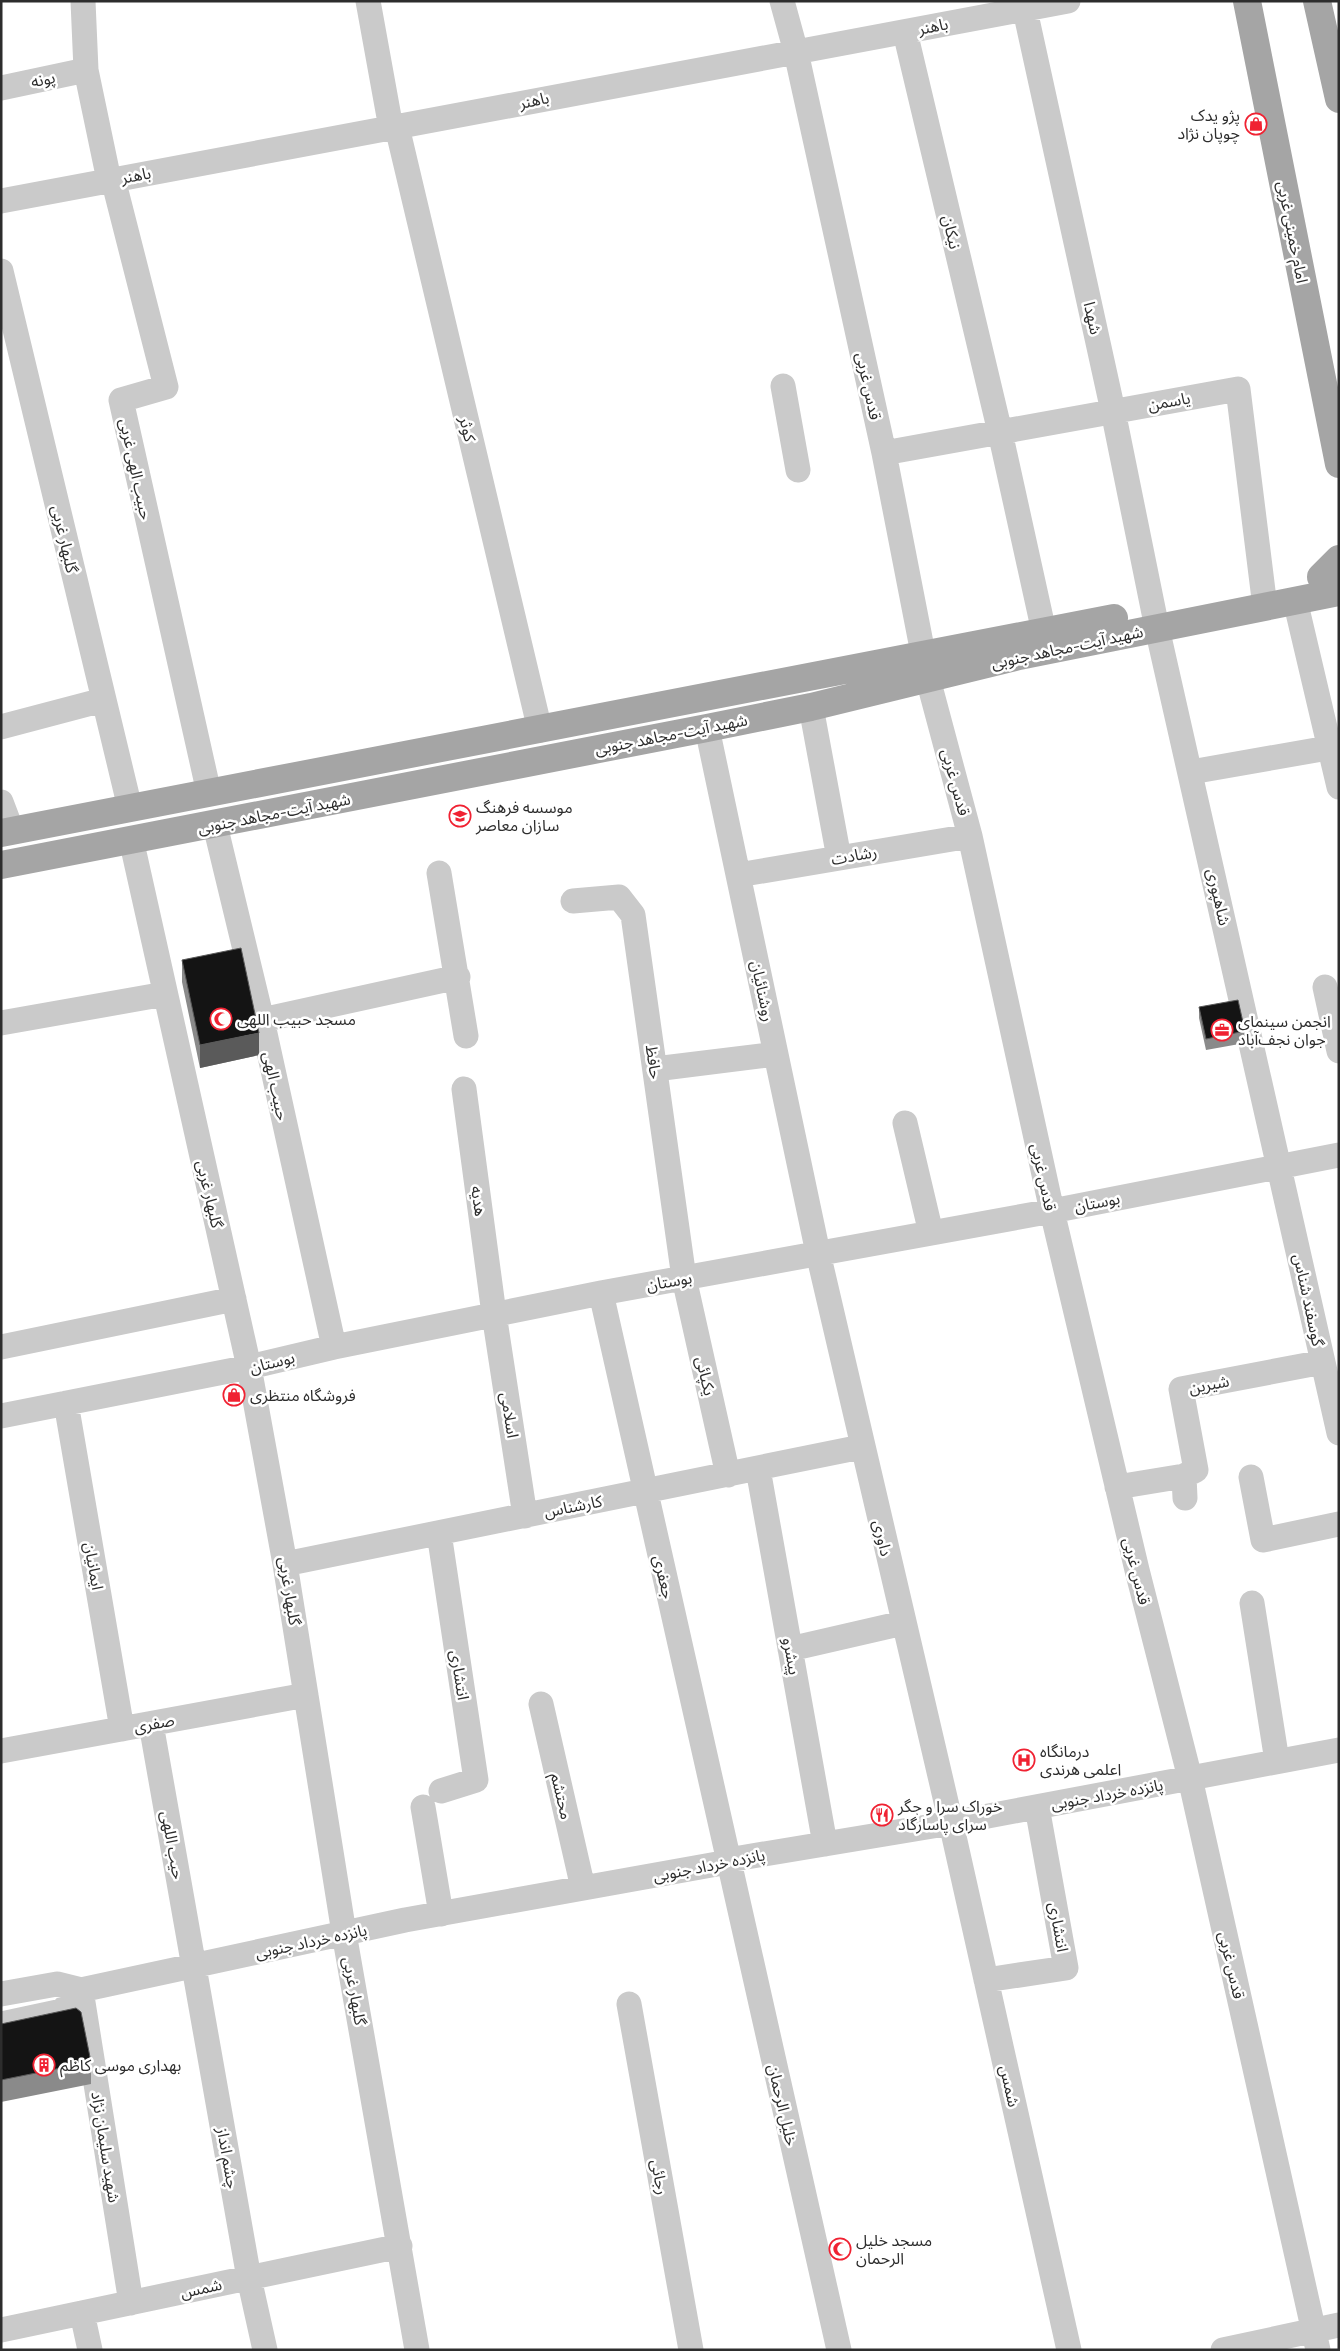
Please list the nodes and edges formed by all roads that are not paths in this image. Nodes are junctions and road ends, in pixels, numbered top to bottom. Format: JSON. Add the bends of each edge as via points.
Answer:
{"nodes":[{"id":1,"x":83,"y":1,"type":"edge"},
{"id":2,"x":368,"y":1,"type":"edge"},
{"id":3,"x":782,"y":1,"type":"edge"},
{"id":4,"x":1068,"y":1,"type":"edge"},
{"id":5,"x":1247,"y":1,"type":"edge"},
{"id":6,"x":1317,"y":1,"type":"edge"},
{"id":7,"x":1024,"y":5,"type":"edge"},
{"id":8,"x":905,"y":32,"type":"junction"},
{"id":9,"x":796,"y":52,"type":"junction"},
{"id":10,"x":86,"y":70,"type":"junction"},
{"id":11,"x":1,"y":88,"type":"edge"},
{"id":12,"x":1339,"y":98,"type":"edge"},
{"id":13,"x":394,"y":127,"type":"junction"},
{"id":14,"x":111,"y":179,"type":"junction"},
{"id":15,"x":1,"y":201,"type":"edge"},
{"id":16,"x":1,"y":271,"type":"edge"},
{"id":17,"x":783,"y":386,"type":"dead end"},
{"id":18,"x":1114,"y":411,"type":"junction"},
{"id":19,"x":1000,"y":432,"type":"junction"},
{"id":20,"x":884,"y":453,"type":"junction"},
{"id":21,"x":1339,"y":464,"type":"edge"},
{"id":22,"x":798,"y":470,"type":"dead end"},
{"id":23,"x":1333,"y":583,"type":"edge"},
{"id":24,"x":1264,"y":598,"type":"junction"},
{"id":25,"x":1295,"y":600,"type":"junction"},
{"id":26,"x":1156,"y":619,"type":"junction"},
{"id":27,"x":1046,"y":641,"type":"junction"},
{"id":28,"x":926,"y":666,"type":"junction"},
{"id":29,"x":103,"y":700,"type":"junction"},
{"id":30,"x":811,"y":706,"type":"junction"},
{"id":31,"x":1,"y":727,"type":"edge"},
{"id":32,"x":707,"y":728,"type":"junction"},
{"id":33,"x":540,"y":730,"type":"junction"},
{"id":34,"x":1334,"y":747,"type":"edge"},
{"id":35,"x":1191,"y":772,"type":"junction"},
{"id":36,"x":1339,"y":787,"type":"edge"},
{"id":37,"x":209,"y":794,"type":"junction"},
{"id":38,"x":1,"y":802,"type":"edge"},
{"id":39,"x":130,"y":808,"type":"junction"},
{"id":40,"x":216,"y":825,"type":"junction"},
{"id":41,"x":6,"y":832,"type":"edge"},
{"id":42,"x":970,"y":836,"type":"junction"},
{"id":43,"x":131,"y":839,"type":"junction"},
{"id":44,"x":839,"y":858,"type":"junction"},
{"id":45,"x":1,"y":865,"type":"edge"},
{"id":46,"x":439,"y":873,"type":"dead end"},
{"id":47,"x":738,"y":874,"type":"junction"},
{"id":48,"x":573,"y":901,"type":"dead end"},
{"id":49,"x":458,"y":977,"type":"junction"},
{"id":50,"x":1325,"y":987,"type":"dead end"},
{"id":51,"x":165,"y":994,"type":"junction"},
{"id":52,"x":262,"y":1020,"type":"junction"},
{"id":53,"x":1,"y":1023,"type":"edge"},
{"id":54,"x":466,"y":1036,"type":"dead end"},
{"id":55,"x":1339,"y":1051,"type":"edge"},
{"id":56,"x":776,"y":1054,"type":"junction"},
{"id":57,"x":655,"y":1069,"type":"junction"},
{"id":58,"x":464,"y":1089,"type":"dead end"},
{"id":59,"x":904,"y":1123,"type":"dead end"},
{"id":60,"x":1339,"y":1155,"type":"edge"},
{"id":61,"x":1279,"y":1167,"type":"junction"},
{"id":62,"x":1052,"y":1211,"type":"junction"},
{"id":63,"x":931,"y":1233,"type":"junction"},
{"id":64,"x":818,"y":1254,"type":"junction"},
{"id":65,"x":684,"y":1278,"type":"junction"},
{"id":66,"x":601,"y":1293,"type":"junction"},
{"id":67,"x":234,"y":1299,"type":"junction"},
{"id":68,"x":494,"y":1314,"type":"junction"},
{"id":69,"x":1,"y":1347,"type":"edge"},
{"id":70,"x":334,"y":1347,"type":"junction"},
{"id":71,"x":1323,"y":1362,"type":"junction"},
{"id":72,"x":249,"y":1367,"type":"junction"},
{"id":73,"x":66,"y":1403,"type":"junction"},
{"id":74,"x":1,"y":1416,"type":"edge"},
{"id":75,"x":1339,"y":1433,"type":"edge"},
{"id":76,"x":861,"y":1447,"type":"junction"},
{"id":77,"x":758,"y":1469,"type":"junction"},
{"id":78,"x":728,"y":1475,"type":"junction"},
{"id":79,"x":1251,"y":1477,"type":"dead end"},
{"id":80,"x":1117,"y":1487,"type":"junction"},
{"id":81,"x":645,"y":1492,"type":"junction"},
{"id":82,"x":526,"y":1516,"type":"junction"},
{"id":83,"x":1339,"y":1524,"type":"edge"},
{"id":84,"x":439,"y":1534,"type":"junction"},
{"id":85,"x":285,"y":1564,"type":"junction"},
{"id":86,"x":1252,"y":1604,"type":"dead end"},
{"id":87,"x":904,"y":1623,"type":"junction"},
{"id":88,"x":790,"y":1649,"type":"junction"},
{"id":89,"x":306,"y":1695,"type":"junction"},
{"id":90,"x":541,"y":1704,"type":"dead end"},
{"id":91,"x":151,"y":1724,"type":"junction"},
{"id":92,"x":122,"y":1729,"type":"junction"},
{"id":93,"x":1339,"y":1750,"type":"edge"},
{"id":94,"x":1,"y":1751,"type":"edge"},
{"id":95,"x":1277,"y":1762,"type":"junction"},
{"id":96,"x":1190,"y":1778,"type":"junction"},
{"id":97,"x":1037,"y":1807,"type":"junction"},
{"id":98,"x":951,"y":1823,"type":"junction"},
{"id":99,"x":825,"y":1844,"type":"junction"},
{"id":100,"x":728,"y":1860,"type":"junction"},
{"id":101,"x":583,"y":1888,"type":"junction"},
{"id":102,"x":441,"y":1914,"type":"junction"},
{"id":103,"x":344,"y":1934,"type":"junction"},
{"id":104,"x":194,"y":1966,"type":"junction"},
{"id":105,"x":986,"y":1980,"type":"junction"},
{"id":106,"x":81,"y":1990,"type":"junction"},
{"id":107,"x":1,"y":1994,"type":"edge"},
{"id":108,"x":629,"y":2004,"type":"dead end"},
{"id":109,"x":1,"y":2024,"type":"edge"},
{"id":110,"x":400,"y":2246,"type":"junction"},
{"id":111,"x":249,"y":2278,"type":"junction"},
{"id":112,"x":131,"y":2303,"type":"junction"},
{"id":113,"x":82,"y":2313,"type":"junction"},
{"id":114,"x":1339,"y":2325,"type":"edge"},
{"id":115,"x":1,"y":2330,"type":"edge"},
{"id":116,"x":1316,"y":2340,"type":"edge"},
{"id":117,"x":90,"y":2350,"type":"edge"},
{"id":118,"x":266,"y":2350,"type":"edge"},
{"id":119,"x":418,"y":2350,"type":"edge"},
{"id":120,"x":691,"y":2350,"type":"edge"},
{"id":121,"x":839,"y":2350,"type":"edge"},
{"id":122,"x":1069,"y":2350,"type":"edge"},
{"id":123,"x":1223,"y":2350,"type":"edge"}],
"edges":[{"from":1,"to":10,"type":"street"},
{"from":2,"to":13,"type":"street","name":"کوثر"},
{"from":3,"to":9,"type":"street","name":"قدس غربی"},
{"from":4,"to":7,"type":"street","name":"باهنر"},
{"from":5,"to":21,"type":"main road","name":"امام خمینی غربی"},
{"from":6,"to":12,"type":"main road"},
{"from":7,"to":8,"type":"street","name":"باهنر"},
{"from":7,"to":18,"type":"street","name":"شهدا"},
{"from":8,"to":9,"type":"street","name":"باهنر"},
{"from":8,"to":19,"type":"street","name":"نیکان"},
{"from":9,"to":13,"type":"street","name":"باهنر"},
{"from":9,"to":20,"type":"street","name":"قدس غربی"},
{"from":10,"to":11,"type":"street","name":"پونه"},
{"from":10,"to":14,"type":"street"},
{"from":13,"to":14,"type":"street","name":"باهنر"},
{"from":13,"to":33,"type":"street","name":"کوثر"},
{"from":14,"to":15,"type":"street","name":"باهنر"},
{"from":14,"to":37,"type":"street","name":"حبیب الهی غربی","via":[[166,387],[121,400]]},
{"from":16,"to":29,"type":"street","name":"گلبهار غربی"},
{"from":17,"to":22,"type":"street"},
{"from":18,"to":19,"type":"street","name":"یاسمن"},
{"from":18,"to":24,"type":"street","name":"یاسمن","via":[[1238,389]]},
{"from":18,"to":26,"type":"street","name":"شهدا"},
{"from":19,"to":20,"type":"street","name":"یاسمن"},
{"from":19,"to":27,"type":"street","name":"نیکان"},
{"from":20,"to":28,"type":"street","name":"قدس غربی"},
{"from":23,"to":24,"type":"main road","name":"شهید آیت-مجاهد جنوبی"},
{"from":23,"to":25,"type":"main road","name":"شهید آیت-مجاهد جنوبی"},
{"from":24,"to":25,"type":"main road","name":"شهید آیت-مجاهد جنوبی"},
{"from":24,"to":26,"type":"main road","name":"شهید آیت-مجاهد جنوبی"},
{"from":25,"to":34,"type":"street"},
{"from":26,"to":27,"type":"main road","name":"شهید آیت-مجاهد جنوبی"},
{"from":26,"to":35,"type":"street","name":"شاهپوری"},
{"from":27,"to":28,"type":"main road","name":"شهید آیت-مجاهد جنوبی"},
{"from":28,"to":30,"type":"main road","name":"شهید آیت-مجاهد جنوبی"},
{"from":28,"to":33,"type":"main road","name":"شهید آیت-مجاهد جنوبی"},
{"from":28,"to":42,"type":"street","name":"قدس غربی"},
{"from":29,"to":31,"type":"street"},
{"from":29,"to":39,"type":"street","name":"گلبهار غربی"},
{"from":30,"to":32,"type":"main road","name":"شهید آیت-مجاهد جنوبی"},
{"from":30,"to":44,"type":"street"},
{"from":32,"to":40,"type":"main road","name":"شهید آیت-مجاهد جنوبی"},
{"from":32,"to":47,"type":"street","name":"روشنائیان"},
{"from":33,"to":37,"type":"main road","name":"شهید آیت-مجاهد جنوبی"},
{"from":34,"to":35,"type":"street"},
{"from":34,"to":36,"type":"street"},
{"from":35,"to":61,"type":"street","name":"شاهپوری"},
{"from":37,"to":39,"type":"main road","name":"شهید آیت-مجاهد جنوبی"},
{"from":38,"to":41,"type":"street"},
{"from":39,"to":41,"type":"main road","name":"شهید آیت-مجاهد جنوبی"},
{"from":40,"to":43,"type":"main road","name":"شهید آیت-مجاهد جنوبی"},
{"from":40,"to":52,"type":"street","name":"حبیب الهی"},
{"from":42,"to":44,"type":"street","name":"رشادت"},
{"from":42,"to":62,"type":"street","name":"قدس غربی"},
{"from":43,"to":45,"type":"main road","name":"شهید آیت-مجاهد جنوبی"},
{"from":43,"to":51,"type":"street","name":"گلبهار غربی"},
{"from":44,"to":47,"type":"street","name":"رشادت"},
{"from":46,"to":49,"type":"street"},
{"from":47,"to":56,"type":"street","name":"روشنائیان"},
{"from":48,"to":57,"type":"street","name":"حافظ","via":[[619,897],[633,915]]},
{"from":49,"to":52,"type":"street"},
{"from":49,"to":54,"type":"street"},
{"from":50,"to":55,"type":"street"},
{"from":51,"to":53,"type":"street"},
{"from":51,"to":67,"type":"street","name":"گلبهار غربی"},
{"from":52,"to":70,"type":"street","name":"حبیب الهی"},
{"from":56,"to":57,"type":"street"},
{"from":56,"to":64,"type":"street","name":"روشنائیان"},
{"from":57,"to":65,"type":"street","name":"حافظ"},
{"from":58,"to":68,"type":"street","name":"هدیه"},
{"from":59,"to":63,"type":"street"},
{"from":60,"to":61,"type":"street","name":"بوستان"},
{"from":61,"to":62,"type":"street","name":"بوستان"},
{"from":61,"to":71,"type":"street","name":"گوسفند شناس"},
{"from":62,"to":63,"type":"street","name":"بوستان"},
{"from":62,"to":80,"type":"street","name":"قدس غربی"},
{"from":63,"to":64,"type":"street","name":"بوستان"},
{"from":64,"to":65,"type":"street","name":"بوستان"},
{"from":64,"to":76,"type":"street","name":"داوری"},
{"from":65,"to":66,"type":"street","name":"بوستان"},
{"from":65,"to":78,"type":"street","name":"یکپائی"},
{"from":66,"to":68,"type":"street","name":"بوستان"},
{"from":66,"to":81,"type":"street","name":"جعفری"},
{"from":67,"to":69,"type":"street"},
{"from":67,"to":72,"type":"street","name":"گلبهار غربی"},
{"from":68,"to":70,"type":"street","name":"بوستان"},
{"from":68,"to":82,"type":"street","name":"اسلامی"},
{"from":70,"to":72,"type":"street","name":"بوستان"},
{"from":71,"to":75,"type":"street","name":"گوسفند شناس"},
{"from":71,"to":80,"type":"street","name":"شیرین","via":[[1181,1388],[1196,1470],[1184,1487]]},
{"from":72,"to":73,"type":"street","name":"بوستان"},
{"from":72,"to":85,"type":"street","name":"گلبهار غربی"},
{"from":73,"to":74,"type":"street","name":"بوستان"},
{"from":73,"to":92,"type":"street","name":"ایمانیان"},
{"from":76,"to":77,"type":"street","name":"کارشناس"},
{"from":76,"to":87,"type":"street","name":"داوری"},
{"from":77,"to":78,"type":"street","name":"کارشناس"},
{"from":77,"to":88,"type":"street","name":"پیشرو"},
{"from":78,"to":81,"type":"street","name":"کارشناس"},
{"from":79,"to":83,"type":"street","via":[[1263,1540]]},
{"from":80,"to":96,"type":"street","name":"قدس غربی"},
{"from":81,"to":82,"type":"street","name":"کارشناس"},
{"from":81,"to":100,"type":"street","name":"جعفری"},
{"from":82,"to":84,"type":"street","name":"کارشناس"},
{"from":84,"to":85,"type":"street","name":"کارشناس"},
{"from":84,"to":102,"type":"street","name":"انتشاری","via":[[476,1780],[432,1799]]},
{"from":85,"to":89,"type":"street","name":"گلبهار غربی"},
{"from":86,"to":95,"type":"street"},
{"from":87,"to":88,"type":"street"},
{"from":87,"to":98,"type":"street","name":"داوری"},
{"from":88,"to":99,"type":"street","name":"پیشرو"},
{"from":89,"to":91,"type":"street","name":"صفری"},
{"from":89,"to":103,"type":"street","name":"گلبهار غربی"},
{"from":90,"to":101,"type":"street","name":"محتشم"},
{"from":91,"to":92,"type":"street","name":"صفری"},
{"from":91,"to":104,"type":"street","name":"حیب اللهی"},
{"from":92,"to":94,"type":"street","name":"صفری"},
{"from":93,"to":95,"type":"street","name":"پانزده خرداد جنوبی"},
{"from":95,"to":96,"type":"street","name":"پانزده خرداد جنوبی"},
{"from":96,"to":97,"type":"street","name":"پانزده خرداد جنوبی"},
{"from":96,"to":116,"type":"street","name":"قدس غربی"},
{"from":97,"to":98,"type":"street","name":"پانزده خرداد جنوبی"},
{"from":97,"to":105,"type":"street","name":"انتشاری","via":[[1066,1968]]},
{"from":98,"to":99,"type":"street","name":"پانزده خرداد جنوبی"},
{"from":98,"to":105,"type":"street","name":"شمس"},
{"from":99,"to":100,"type":"street","name":"پانزده خرداد جنوبی"},
{"from":100,"to":101,"type":"street","name":"پانزده خرداد جنوبی"},
{"from":100,"to":121,"type":"street","name":"خلیل الرحمان"},
{"from":101,"to":102,"type":"street","name":"پانزده خرداد جنوبی"},
{"from":102,"to":103,"type":"street","name":"پانزده خرداد جنوبی"},
{"from":103,"to":104,"type":"street","name":"پانزده خرداد جنوبی"},
{"from":103,"to":110,"type":"street","name":"گلبهار غربی"},
{"from":104,"to":106,"type":"street","name":"پانزده خرداد جنوبی"},
{"from":104,"to":111,"type":"street","name":"چشم انداز"},
{"from":105,"to":122,"type":"street","name":"شمس"},
{"from":106,"to":107,"type":"street","via":[[57,1984]]},
{"from":106,"to":109,"type":"street","via":[[62,2011]]},
{"from":106,"to":112,"type":"street","name":"شهید سلیمان نژاد"},
{"from":108,"to":120,"type":"street","name":"رجائی"},
{"from":110,"to":111,"type":"street","name":"شمس"},
{"from":110,"to":119,"type":"street","name":"گلبهار غربی"},
{"from":111,"to":112,"type":"street","name":"شمس"},
{"from":111,"to":118,"type":"street","name":"چشم انداز"},
{"from":112,"to":113,"type":"street","name":"شمس"},
{"from":113,"to":115,"type":"street","name":"شمس"},
{"from":113,"to":117,"type":"street"},
{"from":114,"to":116,"type":"street"},
{"from":116,"to":123,"type":"street"}]}
